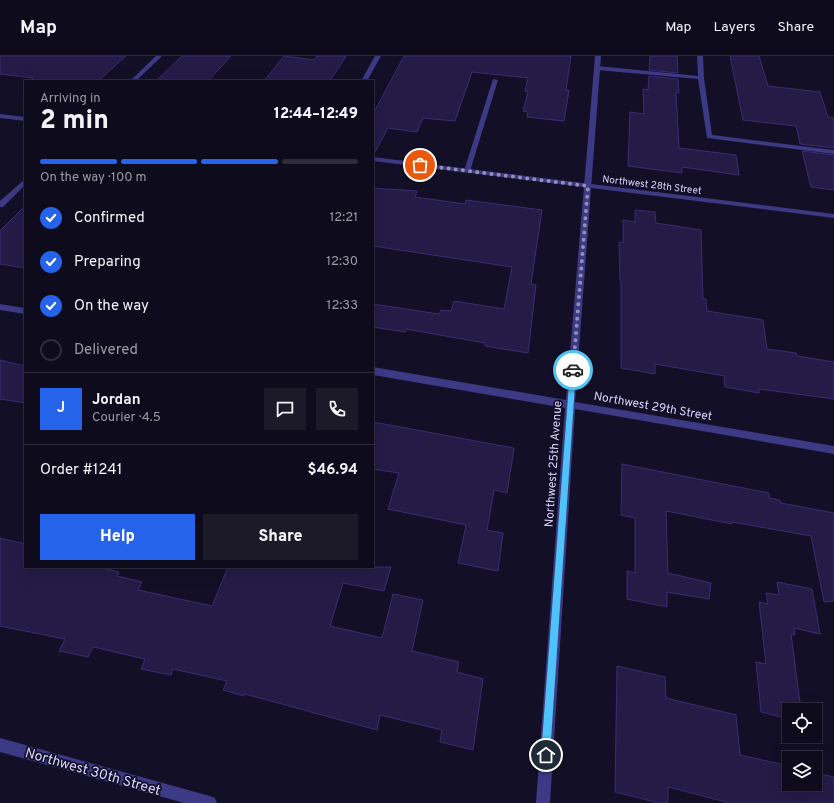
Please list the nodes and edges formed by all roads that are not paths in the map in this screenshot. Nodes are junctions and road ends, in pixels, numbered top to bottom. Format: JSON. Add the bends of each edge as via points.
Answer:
{"nodes":[{"id":1,"x":159,"y":56,"type":"edge"},
{"id":2,"x":378,"y":56,"type":"edge"},
{"id":3,"x":598,"y":56,"type":"edge"},
{"id":4,"x":700,"y":56,"type":"edge"},
{"id":5,"x":597,"y":68,"type":"junction"},
{"id":6,"x":701,"y":78,"type":"junction"},
{"id":7,"x":134,"y":80,"type":"edge"},
{"id":8,"x":365,"y":80,"type":"edge"},
{"id":9,"x":495,"y":80,"type":"dead end"},
{"id":10,"x":0,"y":116,"type":"edge"},
{"id":11,"x":24,"y":119,"type":"edge"},
{"id":12,"x":834,"y":152,"type":"edge"},
{"id":13,"x":374,"y":159,"type":"edge"},
{"id":14,"x":467,"y":171,"type":"junction"},
{"id":15,"x":24,"y":182,"type":"edge"},
{"id":16,"x":588,"y":186,"type":"junction"},
{"id":17,"x":0,"y":204,"type":"edge"},
{"id":18,"x":834,"y":216,"type":"edge"},
{"id":19,"x":0,"y":307,"type":"edge"},
{"id":20,"x":24,"y":311,"type":"edge"},
{"id":21,"x":374,"y":371,"type":"edge"},
{"id":22,"x":570,"y":405,"type":"junction"},
{"id":23,"x":834,"y":450,"type":"edge"},
{"id":24,"x":0,"y":744,"type":"edge"},
{"id":25,"x":210,"y":803,"type":"edge"},
{"id":26,"x":543,"y":803,"type":"edge"}],
"edges":[{"from":1,"to":7,"type":"street"},
{"from":2,"to":8,"type":"street"},
{"from":3,"to":5,"type":"street","name":"Northwest 25th Avenue"},
{"from":4,"to":6,"type":"street"},
{"from":5,"to":6,"type":"street"},
{"from":5,"to":16,"type":"street","name":"Northwest 25th Avenue"},
{"from":6,"to":12,"type":"street","via":[[709,137]]},
{"from":9,"to":14,"type":"street"},
{"from":10,"to":11,"type":"street"},
{"from":13,"to":14,"type":"street","name":"Northwest 28th Street"},
{"from":14,"to":16,"type":"street","name":"Northwest 28th Street"},
{"from":15,"to":17,"type":"street"},
{"from":16,"to":18,"type":"street","name":"Northwest 28th Street"},
{"from":16,"to":22,"type":"street","name":"Northwest 25th Avenue"},
{"from":19,"to":20,"type":"street"},
{"from":21,"to":22,"type":"street","name":"Northwest 29th Street"},
{"from":22,"to":23,"type":"street","name":"Northwest 29th Street"},
{"from":22,"to":26,"type":"street","name":"Northwest 25th Avenue"},
{"from":24,"to":25,"type":"street","name":"Northwest 30th Street"}]}
